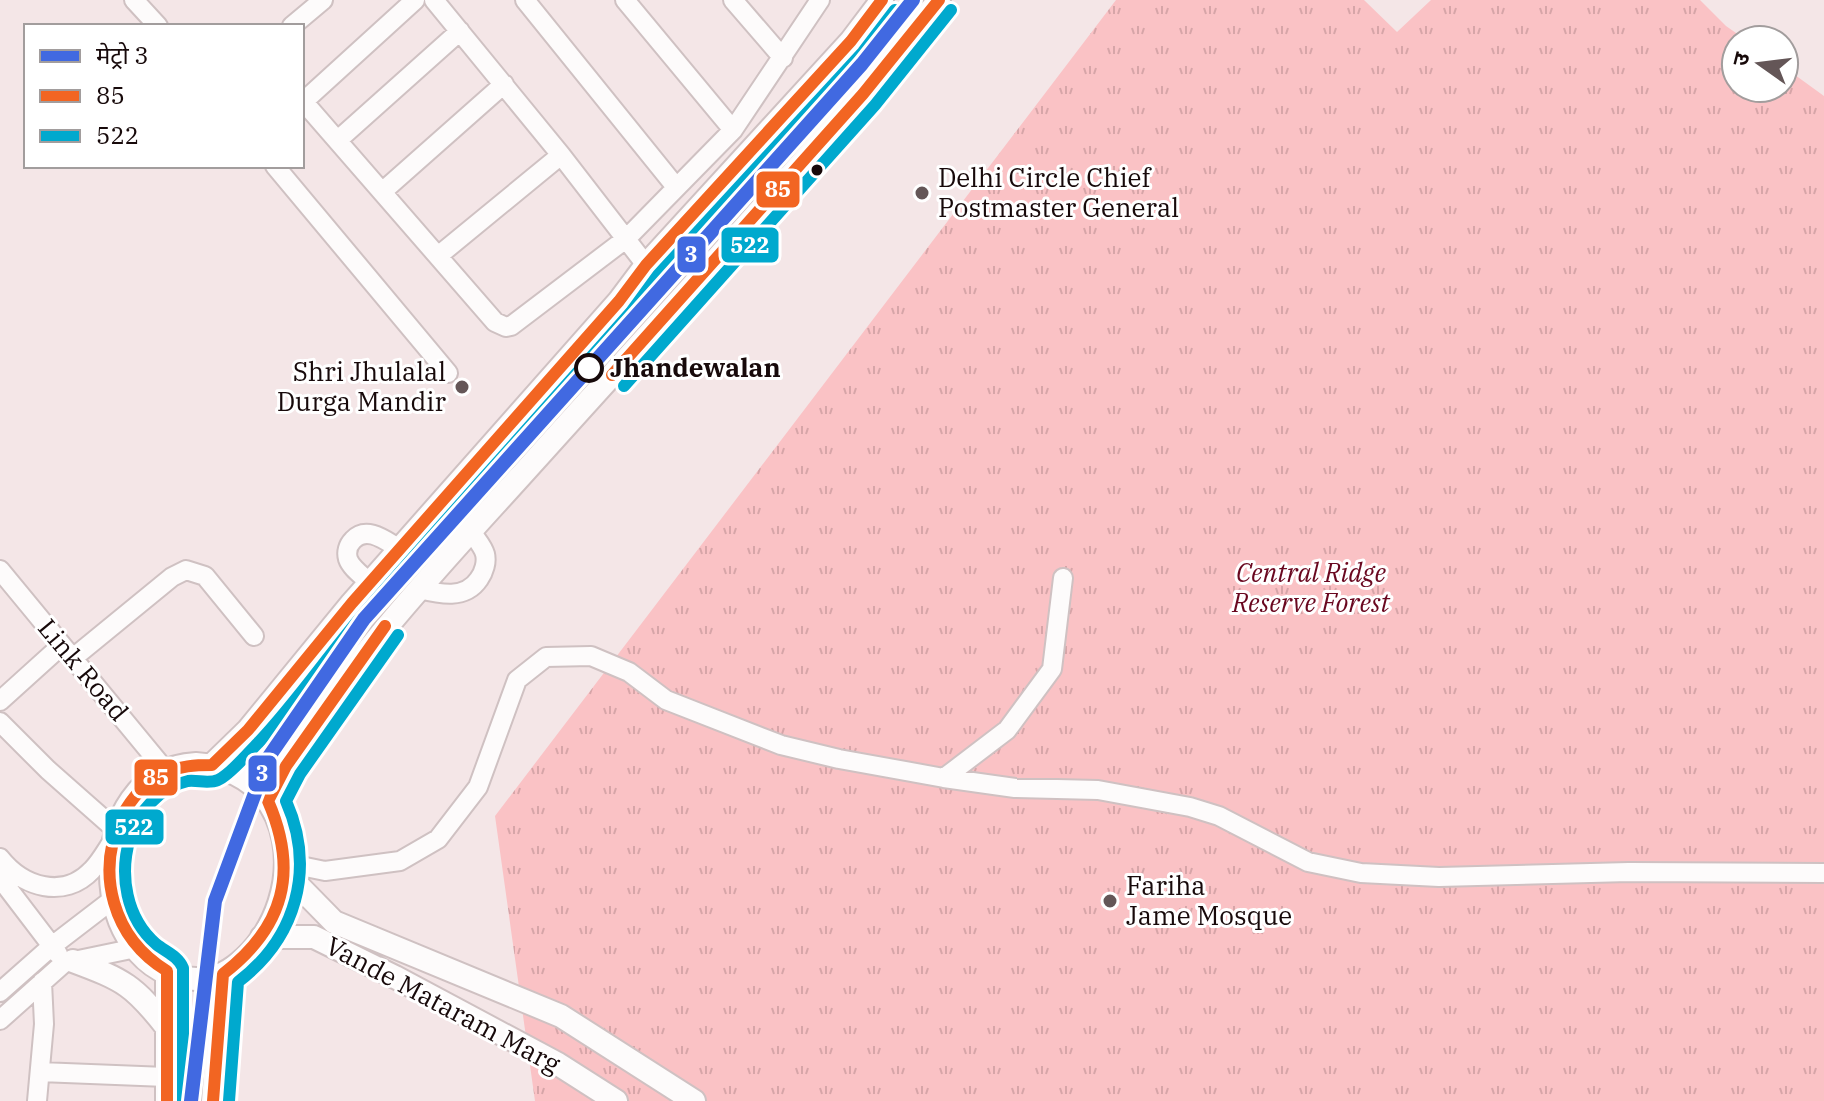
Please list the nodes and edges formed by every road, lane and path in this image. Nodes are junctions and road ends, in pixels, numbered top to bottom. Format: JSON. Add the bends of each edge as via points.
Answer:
{"nodes":[{"id":1,"x":134,"y":0,"type":"edge"},
{"id":2,"x":323,"y":0,"type":"edge"},
{"id":3,"x":415,"y":0,"type":"edge"},
{"id":4,"x":434,"y":0,"type":"edge"},
{"id":5,"x":525,"y":0,"type":"edge"},
{"id":6,"x":625,"y":0,"type":"edge"},
{"id":7,"x":733,"y":0,"type":"edge"},
{"id":8,"x":820,"y":0,"type":"edge"},
{"id":9,"x":882,"y":0,"type":"edge"},
{"id":10,"x":939,"y":0,"type":"edge"},
{"id":11,"x":156,"y":24,"type":"edge"},
{"id":12,"x":294,"y":24,"type":"edge"},
{"id":13,"x":460,"y":31,"type":"junction"},
{"id":14,"x":783,"y":58,"type":"junction"},
{"id":15,"x":504,"y":84,"type":"junction"},
{"id":16,"x":304,"y":100,"type":"edge"},
{"id":17,"x":304,"y":102,"type":"edge"},
{"id":18,"x":733,"y":130,"type":"junction"},
{"id":19,"x":338,"y":140,"type":"junction"},
{"id":20,"x":561,"y":155,"type":"junction"},
{"id":21,"x":277,"y":168,"type":"edge"},
{"id":22,"x":676,"y":187,"type":"junction"},
{"id":23,"x":382,"y":192,"type":"junction"},
{"id":24,"x":627,"y":238,"type":"junction"},
{"id":25,"x":438,"y":256,"type":"junction"},
{"id":26,"x":646,"y":265,"type":"junction"},
{"id":27,"x":448,"y":373,"type":"dead end"},
{"id":28,"x":471,"y":531,"type":"junction"},
{"id":29,"x":400,"y":549,"type":"junction"},
{"id":30,"x":0,"y":570,"type":"edge"},
{"id":31,"x":1063,"y":578,"type":"dead end"},
{"id":32,"x":370,"y":583,"type":"junction"},
{"id":33,"x":419,"y":589,"type":"junction"},
{"id":34,"x":254,"y":636,"type":"dead end"},
{"id":35,"x":68,"y":652,"type":"junction"},
{"id":36,"x":0,"y":701,"type":"edge"},
{"id":37,"x":0,"y":722,"type":"edge"},
{"id":38,"x":212,"y":765,"type":"junction"},
{"id":39,"x":165,"y":770,"type":"junction"},
{"id":40,"x":944,"y":778,"type":"junction"},
{"id":41,"x":268,"y":801,"type":"junction"},
{"id":42,"x":115,"y":835,"type":"junction"},
{"id":43,"x":0,"y":858,"type":"edge"},
{"id":44,"x":286,"y":868,"type":"junction"},
{"id":45,"x":1824,"y":873,"type":"edge"},
{"id":46,"x":0,"y":878,"type":"edge"},
{"id":47,"x":112,"y":900,"type":"junction"},
{"id":48,"x":262,"y":937,"type":"junction"},
{"id":49,"x":57,"y":943,"type":"junction"},
{"id":50,"x":136,"y":948,"type":"junction"},
{"id":51,"x":68,"y":962,"type":"junction"},
{"id":52,"x":167,"y":971,"type":"junction"},
{"id":53,"x":223,"y":974,"type":"junction"},
{"id":54,"x":42,"y":982,"type":"junction"},
{"id":55,"x":0,"y":992,"type":"edge"},
{"id":56,"x":0,"y":1020,"type":"edge"},
{"id":57,"x":168,"y":1029,"type":"junction"},
{"id":58,"x":40,"y":1072,"type":"junction"},
{"id":59,"x":166,"y":1077,"type":"junction"},
{"id":60,"x":37,"y":1101,"type":"edge"},
{"id":61,"x":167,"y":1101,"type":"edge"},
{"id":62,"x":213,"y":1101,"type":"edge"},
{"id":63,"x":616,"y":1101,"type":"edge"},
{"id":64,"x":694,"y":1101,"type":"edge"}],
"edges":[{"from":1,"to":11,"type":"street"},
{"from":2,"to":12,"type":"street"},
{"from":3,"to":16,"type":"street"},
{"from":4,"to":13,"type":"street"},
{"from":5,"to":22,"type":"street"},
{"from":6,"to":18,"type":"street"},
{"from":7,"to":14,"type":"street"},
{"from":8,"to":14,"type":"street"},
{"from":9,"to":26,"type":"main road","via":[[851,41]]},
{"from":10,"to":28,"type":"main road","via":[[863,94]]},
{"from":13,"to":15,"type":"street"},
{"from":13,"to":19,"type":"street"},
{"from":14,"to":18,"type":"street"},
{"from":15,"to":20,"type":"street"},
{"from":15,"to":23,"type":"street"},
{"from":17,"to":19,"type":"street"},
{"from":18,"to":22,"type":"street"},
{"from":19,"to":23,"type":"street"},
{"from":20,"to":24,"type":"street"},
{"from":20,"to":25,"type":"street"},
{"from":21,"to":27,"type":"street"},
{"from":22,"to":24,"type":"street"},
{"from":23,"to":25,"type":"street"},
{"from":24,"to":25,"type":"street","via":[[506,327],[495,322]]},
{"from":24,"to":26,"type":"street"},
{"from":26,"to":29,"type":"main road"},
{"from":28,"to":33,"type":"main road"},
{"from":28,"to":33,"type":"street","via":[[485,551],[476,584],[460,593]]},
{"from":29,"to":32,"type":"main road"},
{"from":29,"to":32,"type":"street","via":[[374,534],[352,541],[348,558]]},
{"from":30,"to":35,"type":"street","name":"Link Road"},
{"from":31,"to":40,"type":"street","via":[[1052,669],[1007,730]]},
{"from":32,"to":38,"type":"main road","via":[[248,730]]},
{"from":33,"to":41,"type":"main road","via":[[382,630],[286,766]]},
{"from":34,"to":35,"type":"street","via":[[205,576],[186,570]]},
{"from":35,"to":36,"type":"street"},
{"from":35,"to":39,"type":"street","name":"Link Road"},
{"from":37,"to":42,"type":"street"},
{"from":38,"to":39,"type":"main road"},
{"from":38,"to":41,"type":"main road","via":[[244,777]]},
{"from":39,"to":42,"type":"main road","via":[[142,788]]},
{"from":40,"to":44,"type":"street","via":[[781,745],[666,700],[629,672],[591,656],[546,657],[517,680],[478,787],[438,839],[400,861],[325,871]]},
{"from":40,"to":45,"type":"street","via":[[1015,788],[1098,790],[1190,807],[1219,816],[1308,862],[1361,873]]},
{"from":41,"to":44,"type":"main road","via":[[282,836]]},
{"from":42,"to":43,"type":"street","via":[[93,870],[70,885],[47,888],[28,881]]},
{"from":42,"to":47,"type":"main road"},
{"from":44,"to":48,"type":"main road","via":[[277,911]]},
{"from":44,"to":64,"type":"main road","name":"Vande Mataram Marg","via":[[334,922],[561,1016]]},
{"from":46,"to":49,"type":"street"},
{"from":47,"to":49,"type":"street"},
{"from":47,"to":50,"type":"main road"},
{"from":48,"to":53,"type":"main road"},
{"from":48,"to":63,"type":"main road","name":"Vande Mataram Marg","via":[[314,937],[558,1064]]},
{"from":49,"to":51,"type":"street"},
{"from":49,"to":55,"type":"street"},
{"from":50,"to":51,"type":"street"},
{"from":50,"to":52,"type":"main road"},
{"from":51,"to":54,"type":"street"},
{"from":51,"to":57,"type":"main road","via":[[118,978],[140,994]]},
{"from":52,"to":53,"type":"main road","via":[[196,979]]},
{"from":52,"to":57,"type":"main road"},
{"from":53,"to":62,"type":"main road"},
{"from":54,"to":56,"type":"street"},
{"from":54,"to":58,"type":"street"},
{"from":57,"to":59,"type":"main road"},
{"from":58,"to":59,"type":"street"},
{"from":58,"to":60,"type":"street"},
{"from":59,"to":61,"type":"main road"}]}
